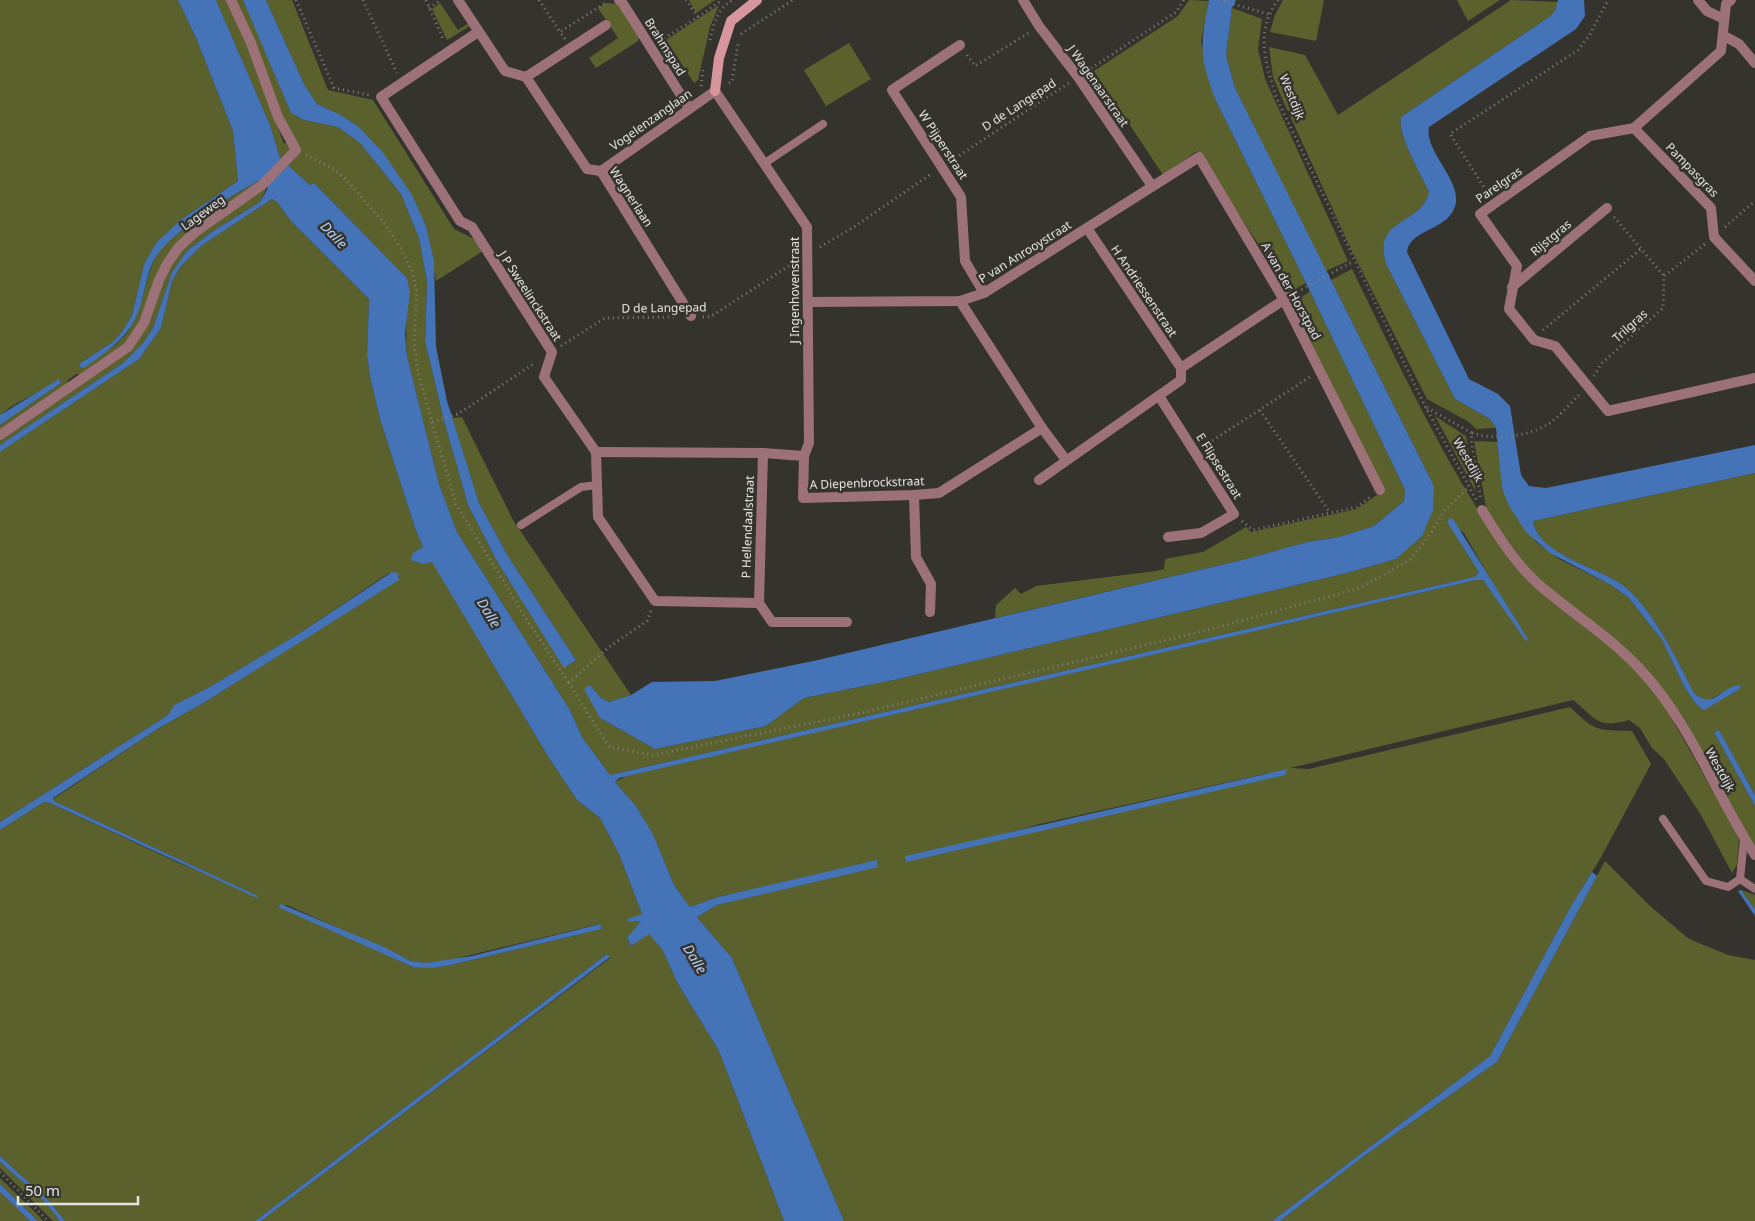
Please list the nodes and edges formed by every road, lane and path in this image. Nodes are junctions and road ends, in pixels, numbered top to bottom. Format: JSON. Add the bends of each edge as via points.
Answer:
{"nodes":[{"id":1,"x":231,"y":0,"type":"edge"},
{"id":2,"x":296,"y":0,"type":"edge"},
{"id":3,"x":363,"y":0,"type":"edge"},
{"id":4,"x":426,"y":0,"type":"edge"},
{"id":5,"x":441,"y":0,"type":"edge"},
{"id":6,"x":458,"y":0,"type":"edge"},
{"id":7,"x":539,"y":0,"type":"edge"},
{"id":8,"x":610,"y":0,"type":"edge"},
{"id":9,"x":619,"y":0,"type":"edge"},
{"id":10,"x":686,"y":0,"type":"edge"},
{"id":11,"x":723,"y":0,"type":"edge"},
{"id":12,"x":758,"y":0,"type":"edge"},
{"id":13,"x":793,"y":0,"type":"edge"},
{"id":14,"x":1023,"y":0,"type":"edge"},
{"id":15,"x":1184,"y":0,"type":"edge"},
{"id":16,"x":1219,"y":0,"type":"edge"},
{"id":17,"x":1278,"y":0,"type":"edge"},
{"id":18,"x":1608,"y":0,"type":"edge"},
{"id":19,"x":1698,"y":0,"type":"edge"},
{"id":20,"x":1731,"y":0,"type":"edge"},
{"id":21,"x":726,"y":4,"type":"dead end"},
{"id":22,"x":429,"y":8,"type":"junction"},
{"id":23,"x":1268,"y":14,"type":"junction"},
{"id":24,"x":698,"y":17,"type":"junction"},
{"id":25,"x":1724,"y":19,"type":"junction"},
{"id":26,"x":606,"y":25,"type":"dead end"},
{"id":27,"x":1039,"y":26,"type":"junction"},
{"id":28,"x":478,"y":32,"type":"junction"},
{"id":29,"x":560,"y":32,"type":"junction"},
{"id":30,"x":1724,"y":36,"type":"junction"},
{"id":31,"x":960,"y":45,"type":"joint"},
{"id":32,"x":570,"y":48,"type":"junction"},
{"id":33,"x":652,"y":49,"type":"junction"},
{"id":34,"x":448,"y":52,"type":"junction"},
{"id":35,"x":1755,"y":63,"type":"edge"},
{"id":36,"x":526,"y":77,"type":"junction"},
{"id":37,"x":1078,"y":77,"type":"junction"},
{"id":38,"x":403,"y":82,"type":"junction"},
{"id":39,"x":715,"y":91,"type":"junction"},
{"id":40,"x":381,"y":97,"type":"junction"},
{"id":41,"x":689,"y":108,"type":"junction"},
{"id":42,"x":823,"y":124,"type":"dead end"},
{"id":43,"x":1634,"y":128,"type":"junction"},
{"id":44,"x":296,"y":150,"type":"junction"},
{"id":45,"x":765,"y":163,"type":"junction"},
{"id":46,"x":942,"y":166,"type":"junction"},
{"id":47,"x":601,"y":170,"type":"junction"},
{"id":48,"x":1152,"y":186,"type":"junction"},
{"id":49,"x":1755,"y":201,"type":"edge"},
{"id":50,"x":1494,"y":204,"type":"junction"},
{"id":51,"x":1606,"y":208,"type":"joint"},
{"id":52,"x":1087,"y":228,"type":"junction"},
{"id":53,"x":1714,"y":237,"type":"junction"},
{"id":54,"x":1640,"y":249,"type":"junction"},
{"id":55,"x":808,"y":253,"type":"junction"},
{"id":56,"x":1354,"y":261,"type":"junction"},
{"id":57,"x":1664,"y":276,"type":"junction"},
{"id":58,"x":1755,"y":281,"type":"edge"},
{"id":59,"x":1512,"y":287,"type":"junction"},
{"id":60,"x":1303,"y":288,"type":"dead end"},
{"id":61,"x":984,"y":293,"type":"junction"},
{"id":62,"x":1286,"y":298,"type":"junction"},
{"id":63,"x":960,"y":301,"type":"junction"},
{"id":64,"x":808,"y":302,"type":"junction"},
{"id":65,"x":691,"y":316,"type":"junction"},
{"id":66,"x":1533,"y":338,"type":"junction"},
{"id":67,"x":552,"y":352,"type":"junction"},
{"id":68,"x":1181,"y":368,"type":"junction"},
{"id":69,"x":1320,"y":370,"type":"junction"},
{"id":70,"x":1755,"y":378,"type":"edge"},
{"id":71,"x":1589,"y":386,"type":"junction"},
{"id":72,"x":1159,"y":396,"type":"junction"},
{"id":73,"x":1426,"y":408,"type":"junction"},
{"id":74,"x":1260,"y":410,"type":"junction"},
{"id":75,"x":432,"y":422,"type":"junction"},
{"id":76,"x":1042,"y":428,"type":"junction"},
{"id":77,"x":1472,"y":434,"type":"junction"},
{"id":78,"x":0,"y":435,"type":"edge"},
{"id":79,"x":596,"y":452,"type":"junction"},
{"id":80,"x":1196,"y":452,"type":"junction"},
{"id":81,"x":763,"y":453,"type":"junction"},
{"id":82,"x":804,"y":456,"type":"junction"},
{"id":83,"x":1066,"y":460,"type":"junction"},
{"id":84,"x":1039,"y":480,"type":"dead end"},
{"id":85,"x":597,"y":485,"type":"junction"},
{"id":86,"x":1469,"y":487,"type":"junction"},
{"id":87,"x":1380,"y":490,"type":"joint"},
{"id":88,"x":914,"y":496,"type":"junction"},
{"id":89,"x":1482,"y":510,"type":"junction"},
{"id":90,"x":1330,"y":513,"type":"junction"},
{"id":91,"x":1234,"y":514,"type":"junction"},
{"id":92,"x":521,"y":525,"type":"dead end"},
{"id":93,"x":1168,"y":537,"type":"dead end"},
{"id":94,"x":655,"y":601,"type":"junction"},
{"id":95,"x":759,"y":602,"type":"junction"},
{"id":96,"x":930,"y":612,"type":"dead end"},
{"id":97,"x":847,"y":622,"type":"dead end"},
{"id":98,"x":569,"y":684,"type":"junction"},
{"id":99,"x":1663,"y":819,"type":"dead end"},
{"id":100,"x":1744,"y":839,"type":"junction"},
{"id":101,"x":1755,"y":856,"type":"edge"},
{"id":102,"x":1740,"y":879,"type":"junction"},
{"id":103,"x":1755,"y":889,"type":"edge"},
{"id":104,"x":0,"y":1172,"type":"edge"},
{"id":105,"x":48,"y":1221,"type":"edge"}],
"edges":[{"from":1,"to":44,"type":"street","via":[[251,43],[278,117]]},
{"from":2,"to":40,"type":"path","via":[[334,88]]},
{"from":3,"to":38,"type":"path","via":[[392,66]]},
{"from":4,"to":22,"type":"path"},
{"from":5,"to":22,"type":"path"},
{"from":6,"to":28,"type":"street"},
{"from":7,"to":29,"type":"path"},
{"from":8,"to":29,"type":"path"},
{"from":9,"to":33,"type":"street","name":"Brahmspad"},
{"from":10,"to":24,"type":"path"},
{"from":11,"to":21,"type":"path"},
{"from":11,"to":24,"type":"path"},
{"from":12,"to":39,"type":"street","via":[[731,21]]},
{"from":13,"to":39,"type":"path","via":[[740,34],[732,82]]},
{"from":14,"to":27,"type":"street","name":"J Wagenaarstraat"},
{"from":15,"to":37,"type":"path","name":"D de Langepad","via":[[1176,12]]},
{"from":16,"to":23,"type":"path"},
{"from":17,"to":23,"type":"path"},
{"from":18,"to":50,"type":"path","via":[[1578,50],[1450,134]]},
{"from":19,"to":25,"type":"street","via":[[1707,11]]},
{"from":20,"to":25,"type":"street","via":[[1726,4]]},
{"from":22,"to":34,"type":"path"},
{"from":23,"to":56,"type":"path","name":"Westdijk","via":[[1262,50],[1276,97]]},
{"from":24,"to":33,"type":"path"},
{"from":25,"to":30,"type":"street"},
{"from":26,"to":32,"type":"street"},
{"from":27,"to":31,"type":"path","via":[[975,66]]},
{"from":27,"to":37,"type":"street","name":"J Wagenaarstraat"},
{"from":28,"to":34,"type":"street"},
{"from":28,"to":36,"type":"street","via":[[505,71]]},
{"from":29,"to":32,"type":"path"},
{"from":30,"to":35,"type":"street","via":[[1740,44]]},
{"from":30,"to":43,"type":"street","via":[[1721,51]]},
{"from":31,"to":46,"type":"street","name":"W Pijperstraat","via":[[892,90]]},
{"from":32,"to":36,"type":"street"},
{"from":33,"to":41,"type":"street","name":"Brahmspad"},
{"from":34,"to":38,"type":"street"},
{"from":36,"to":47,"type":"street","name":"Wagnerlaan","via":[[587,169]]},
{"from":37,"to":46,"type":"path","name":"D de Langepad"},
{"from":37,"to":48,"type":"street","name":"J Wagenaarstraat"},
{"from":38,"to":40,"type":"street"},
{"from":39,"to":41,"type":"street","name":"Vogelenzanglaan"},
{"from":39,"to":45,"type":"street","name":"J Ingenhovenstraat"},
{"from":40,"to":67,"type":"street","name":"J P Sweelinckstraat","via":[[460,221],[472,227]]},
{"from":41,"to":47,"type":"street","name":"Vogelenzanglaan"},
{"from":42,"to":45,"type":"lane"},
{"from":43,"to":50,"type":"street","name":"Parelgras","via":[[1590,136]]},
{"from":43,"to":53,"type":"street","name":"Pampasgras","via":[[1711,208]]},
{"from":44,"to":75,"type":"path","via":[[334,168],[385,224],[402,250],[417,292],[414,341],[417,368]]},
{"from":44,"to":78,"type":"street","name":"Lageweg","via":[[262,185],[178,248],[166,264],[144,323],[128,347]]},
{"from":45,"to":55,"type":"street","name":"J Ingenhovenstraat","via":[[807,227]]},
{"from":46,"to":55,"type":"path","name":"D de Langepad","via":[[854,227]]},
{"from":46,"to":61,"type":"street","name":"W Pijperstraat","via":[[961,197],[965,261]]},
{"from":47,"to":65,"type":"street","name":"Wagnerlaan"},
{"from":48,"to":52,"type":"street","name":"P van Anrooystraat"},
{"from":48,"to":62,"type":"street","name":"A van der Horstpad","via":[[1199,158]]},
{"from":49,"to":53,"type":"path"},
{"from":50,"to":59,"type":"street","name":"Parelgras","via":[[1480,214],[1517,266]]},
{"from":51,"to":54,"type":"path"},
{"from":51,"to":59,"type":"street","name":"Rijstgras"},
{"from":52,"to":61,"type":"street","name":"P van Anrooystraat"},
{"from":52,"to":68,"type":"street","name":"H Andriessenstraat"},
{"from":53,"to":57,"type":"path"},
{"from":53,"to":58,"type":"street"},
{"from":54,"to":57,"type":"path"},
{"from":54,"to":66,"type":"path"},
{"from":55,"to":64,"type":"street","name":"J Ingenhovenstraat"},
{"from":55,"to":65,"type":"path","name":"D de Langepad","via":[[710,318]]},
{"from":56,"to":60,"type":"path"},
{"from":56,"to":73,"type":"path","name":"Westdijk"},
{"from":57,"to":71,"type":"path","name":"Trilgras","via":[[1663,308],[1601,364]]},
{"from":59,"to":66,"type":"street","name":"Parelgras","via":[[1509,309]]},
{"from":61,"to":63,"type":"street","name":"P van Anrooystraat"},
{"from":62,"to":68,"type":"street"},
{"from":62,"to":69,"type":"street","name":"A van der Horstpad"},
{"from":63,"to":64,"type":"street","name":"P van Anrooystraat"},
{"from":63,"to":76,"type":"street"},
{"from":64,"to":82,"type":"street","name":"J Ingenhovenstraat","via":[[809,443]]},
{"from":65,"to":67,"type":"path","name":"D de Langepad","via":[[605,318]]},
{"from":66,"to":71,"type":"street","via":[[1556,346]]},
{"from":67,"to":75,"type":"path","name":"D de Langepad","via":[[454,415]]},
{"from":67,"to":79,"type":"street","name":"J P Sweelinckstraat","via":[[544,378]]},
{"from":68,"to":72,"type":"street","via":[[1181,380]]},
{"from":69,"to":74,"type":"path"},
{"from":69,"to":87,"type":"street","name":"A van der Horstpad"},
{"from":70,"to":71,"type":"street","via":[[1608,411]]},
{"from":71,"to":77,"type":"path","name":"Trilgras","via":[[1546,426],[1529,433],[1485,438]]},
{"from":72,"to":80,"type":"street","name":"E Flipsestraat"},
{"from":72,"to":83,"type":"street"},
{"from":73,"to":77,"type":"path"},
{"from":73,"to":86,"type":"path","name":"Westdijk"},
{"from":74,"to":80,"type":"path"},
{"from":74,"to":90,"type":"path"},
{"from":75,"to":98,"type":"path","via":[[456,504]]},
{"from":76,"to":83,"type":"street"},
{"from":76,"to":88,"type":"street","name":"A Diepenbrockstraat","via":[[939,493]]},
{"from":77,"to":89,"type":"path"},
{"from":79,"to":81,"type":"street"},
{"from":79,"to":85,"type":"street"},
{"from":80,"to":91,"type":"street","name":"E Flipsestraat"},
{"from":81,"to":82,"type":"street"},
{"from":81,"to":95,"type":"street","name":"P Hellendaalstraat"},
{"from":82,"to":88,"type":"street","name":"A Diepenbrockstraat","via":[[803,498]]},
{"from":83,"to":84,"type":"street"},
{"from":85,"to":92,"type":"lane","via":[[580,487]]},
{"from":85,"to":94,"type":"street","via":[[598,517]]},
{"from":86,"to":89,"type":"path","name":"Westdijk"},
{"from":86,"to":98,"type":"path","via":[[1444,511],[1410,560],[1360,588],[1200,632],[865,712],[653,754],[609,747]]},
{"from":87,"to":90,"type":"path","via":[[1357,506]]},
{"from":88,"to":96,"type":"street","via":[[916,557],[930,584]]},
{"from":89,"to":100,"type":"street","name":"Westdijk","via":[[1536,582],[1640,668],[1662,696]]},
{"from":90,"to":91,"type":"path","via":[[1252,530]]},
{"from":91,"to":93,"type":"street","name":"E Flipsestraat","via":[[1202,533]]},
{"from":94,"to":95,"type":"street"},
{"from":94,"to":98,"type":"path","via":[[647,621],[609,647]]},
{"from":95,"to":97,"type":"street","via":[[772,622]]},
{"from":99,"to":102,"type":"lane","via":[[1706,881],[1728,887]]},
{"from":100,"to":101,"type":"street","name":"Westdijk"},
{"from":100,"to":102,"type":"lane"},
{"from":102,"to":103,"type":"lane"},
{"from":104,"to":105,"type":"path"}]}
